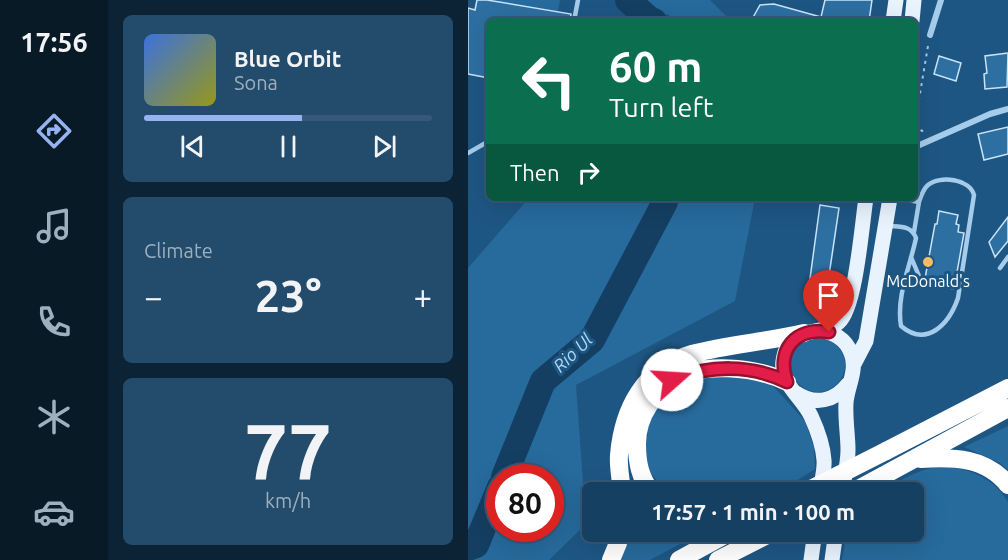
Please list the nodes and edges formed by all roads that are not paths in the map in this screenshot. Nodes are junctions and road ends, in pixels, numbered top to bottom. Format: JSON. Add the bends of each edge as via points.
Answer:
{"nodes":[{"id":1,"x":578,"y":0,"type":"edge"},
{"id":2,"x":896,"y":0,"type":"edge"},
{"id":3,"x":914,"y":0,"type":"edge"},
{"id":4,"x":941,"y":0,"type":"edge"},
{"id":5,"x":575,"y":18,"type":"edge"},
{"id":6,"x":893,"y":18,"type":"edge"},
{"id":7,"x":912,"y":18,"type":"edge"},
{"id":8,"x":930,"y":35,"type":"road end"},
{"id":9,"x":1008,"y":109,"type":"edge"},
{"id":10,"x":486,"y":143,"type":"edge"},
{"id":11,"x":918,"y":146,"type":"edge"},
{"id":12,"x":468,"y":153,"type":"edge"},
{"id":13,"x":866,"y":201,"type":"edge"},
{"id":14,"x":889,"y":201,"type":"edge"},
{"id":15,"x":914,"y":201,"type":"edge"},
{"id":16,"x":919,"y":202,"type":"junction"},
{"id":17,"x":885,"y":226,"type":"junction"},
{"id":18,"x":914,"y":234,"type":"junction"},
{"id":19,"x":910,"y":257,"type":"junction"},
{"id":20,"x":1008,"y":257,"type":"edge"},
{"id":21,"x":1000,"y":268,"type":"dead end"},
{"id":22,"x":919,"y":276,"type":"dead end"},
{"id":23,"x":811,"y":331,"type":"junction"},
{"id":24,"x":854,"y":364,"type":"junction"},
{"id":25,"x":848,"y":384,"type":"junction"},
{"id":26,"x":790,"y":387,"type":"junction"},
{"id":27,"x":1008,"y":388,"type":"edge"},
{"id":28,"x":1008,"y":408,"type":"edge"},
{"id":29,"x":916,"y":459,"type":"junction"},
{"id":30,"x":620,"y":482,"type":"edge"},
{"id":31,"x":645,"y":482,"type":"edge"},
{"id":32,"x":821,"y":482,"type":"edge"},
{"id":33,"x":825,"y":482,"type":"edge"},
{"id":34,"x":844,"y":482,"type":"edge"},
{"id":35,"x":872,"y":482,"type":"edge"},
{"id":36,"x":1008,"y":484,"type":"edge"},
{"id":37,"x":618,"y":542,"type":"edge"},
{"id":38,"x":712,"y":542,"type":"edge"},
{"id":39,"x":753,"y":542,"type":"edge"},
{"id":40,"x":813,"y":542,"type":"edge"},
{"id":41,"x":834,"y":542,"type":"edge"},
{"id":42,"x":611,"y":560,"type":"edge"},
{"id":43,"x":679,"y":560,"type":"edge"},
{"id":44,"x":718,"y":560,"type":"edge"},
{"id":45,"x":811,"y":560,"type":"edge"},
{"id":46,"x":832,"y":560,"type":"edge"}],
"edges":[{"from":1,"to":5,"type":"lane"},
{"from":2,"to":6,"type":"main road"},
{"from":3,"to":7,"type":"main road"},
{"from":4,"to":8,"type":"street"},
{"from":9,"to":11,"type":"street"},
{"from":10,"to":12,"type":"lane"},
{"from":13,"to":23,"type":"main road","via":[[846,312],[838,323]]},
{"from":14,"to":17,"type":"main road"},
{"from":15,"to":16,"type":"lane"},
{"from":16,"to":18,"type":"lane"},
{"from":16,"to":19,"type":"lane","via":[[925,187],[935,180],[964,182],[974,195],[954,310],[933,332],[921,336],[910,334],[901,326],[899,316]]},
{"from":17,"to":18,"type":"lane","via":[[907,228]]},
{"from":17,"to":24,"type":"main road","via":[[866,341]]},
{"from":18,"to":19,"type":"lane"},
{"from":19,"to":22,"type":"lane"},
{"from":20,"to":21,"type":"lane"},
{"from":23,"to":24,"type":"main road","via":[[838,336]]},
{"from":23,"to":26,"type":"main road","via":[[794,339],[787,348],[783,371]]},
{"from":23,"to":30,"type":"highway","via":[[689,355],[662,368],[643,385],[628,409],[619,456]]},
{"from":24,"to":25,"type":"main road"},
{"from":25,"to":26,"type":"main road","via":[[833,398],[823,401],[803,398]]},
{"from":25,"to":34,"type":"main road","via":[[848,453]]},
{"from":26,"to":31,"type":"highway","via":[[773,375],[720,368],[672,380],[656,394],[643,414],[637,436],[637,459]]},
{"from":26,"to":32,"type":"main road","via":[[810,415],[818,436],[824,461]]},
{"from":27,"to":33,"type":"highway","bridge":true},
{"from":28,"to":29,"type":"highway"},
{"from":29,"to":35,"type":"highway"},
{"from":29,"to":36,"type":"highway","via":[[948,457],[975,461]]},
{"from":37,"to":42,"type":"highway"},
{"from":38,"to":43,"type":"highway"},
{"from":39,"to":44,"type":"highway"},
{"from":40,"to":45,"type":"main road"},
{"from":41,"to":46,"type":"main road"}]}
